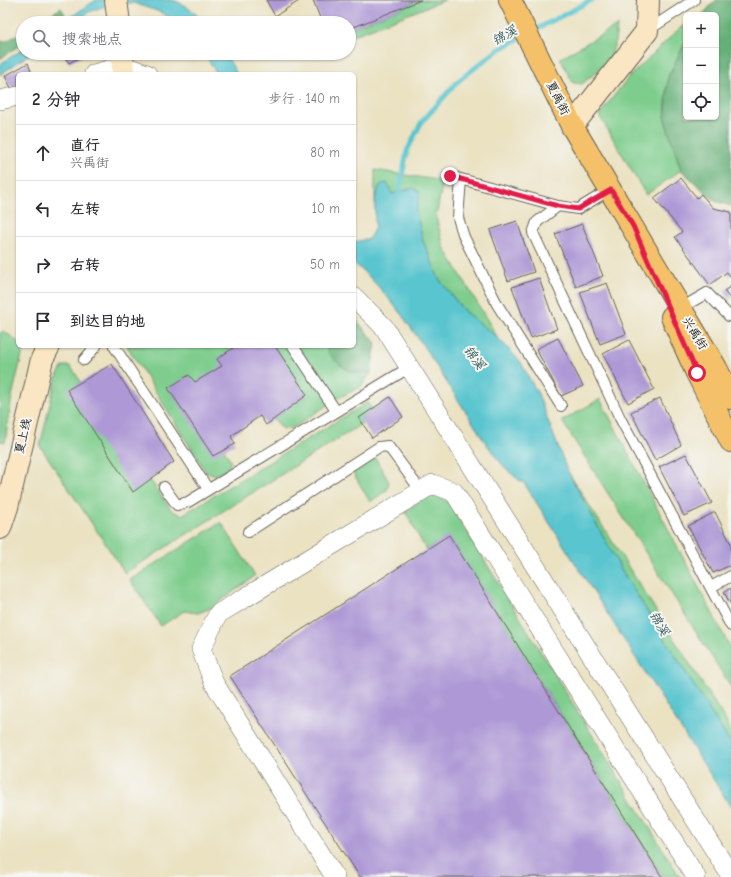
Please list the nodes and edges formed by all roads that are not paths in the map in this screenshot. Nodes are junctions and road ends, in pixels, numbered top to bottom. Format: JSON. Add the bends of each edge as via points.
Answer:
{"nodes":[{"id":1,"x":116,"y":0,"type":"edge"},
{"id":2,"x":510,"y":0,"type":"edge"},
{"id":3,"x":694,"y":0,"type":"edge"},
{"id":4,"x":647,"y":15,"type":"edge"},
{"id":5,"x":118,"y":16,"type":"edge"},
{"id":6,"x":123,"y":64,"type":"edge"},
{"id":7,"x":100,"y":72,"type":"edge"},
{"id":8,"x":142,"y":72,"type":"edge"},
{"id":9,"x":16,"y":96,"type":"edge"},
{"id":10,"x":0,"y":100,"type":"edge"},
{"id":11,"x":572,"y":126,"type":"junction"},
{"id":12,"x":450,"y":176,"type":"dead end"},
{"id":13,"x":461,"y":179,"type":"junction"},
{"id":14,"x":611,"y":190,"type":"junction"},
{"id":15,"x":558,"y":206,"type":"junction"},
{"id":16,"x":633,"y":226,"type":"junction"},
{"id":17,"x":356,"y":300,"type":"edge"},
{"id":18,"x":681,"y":308,"type":"junction"},
{"id":19,"x":731,"y":315,"type":"edge"},
{"id":20,"x":48,"y":348,"type":"edge"},
{"id":21,"x":94,"y":348,"type":"edge"},
{"id":22,"x":115,"y":348,"type":"edge"},
{"id":23,"x":294,"y":348,"type":"edge"},
{"id":24,"x":84,"y":360,"type":"dead end"},
{"id":25,"x":410,"y":367,"type":"junction"},
{"id":26,"x":731,"y":398,"type":"edge"},
{"id":27,"x":561,"y":406,"type":"dead end"},
{"id":28,"x":336,"y":411,"type":"junction"},
{"id":29,"x":731,"y":441,"type":"edge"},
{"id":30,"x":164,"y":487,"type":"dead end"},
{"id":31,"x":208,"y":489,"type":"junction"},
{"id":32,"x":421,"y":491,"type":"junction"},
{"id":33,"x":0,"y":528,"type":"edge"},
{"id":34,"x":248,"y":532,"type":"dead end"},
{"id":35,"x":731,"y":576,"type":"edge"},
{"id":36,"x":711,"y":587,"type":"junction"},
{"id":37,"x":731,"y":626,"type":"edge"},
{"id":38,"x":731,"y":876,"type":"edge"},
{"id":39,"x":335,"y":877,"type":"edge"},
{"id":40,"x":696,"y":877,"type":"edge"}],
"edges":[{"from":1,"to":5,"type":"street"},
{"from":2,"to":11,"type":"main road","name":"夏禹街"},
{"from":3,"to":4,"type":"lane"},
{"from":4,"to":11,"type":"street"},
{"from":6,"to":7,"type":"street"},
{"from":6,"to":8,"type":"street"},
{"from":9,"to":10,"type":"street"},
{"from":11,"to":14,"type":"main road","name":"兴禹街"},
{"from":12,"to":13,"type":"lane"},
{"from":13,"to":15,"type":"lane"},
{"from":13,"to":27,"type":"lane","via":[[458,218],[464,237],[497,304]]},
{"from":14,"to":15,"type":"lane","via":[[578,209]]},
{"from":14,"to":16,"type":"main road","name":"兴禹街"},
{"from":15,"to":36,"type":"lane","via":[[537,222],[533,233],[620,418]]},
{"from":16,"to":18,"type":"main road","name":"兴禹街"},
{"from":16,"to":29,"type":"main road","name":"兴禹街","via":[[697,373]]},
{"from":17,"to":25,"type":"street","via":[[384,327]]},
{"from":18,"to":19,"type":"lane","via":[[707,293],[729,316]]},
{"from":18,"to":26,"type":"main road","name":"兴禹街"},
{"from":20,"to":33,"type":"street","name":"夏上线","via":[[42,359]]},
{"from":21,"to":24,"type":"lane"},
{"from":22,"to":31,"type":"lane"},
{"from":23,"to":28,"type":"lane"},
{"from":25,"to":28,"type":"lane"},
{"from":25,"to":38,"type":"street"},
{"from":28,"to":31,"type":"lane"},
{"from":30,"to":31,"type":"lane","via":[[177,504],[188,502]]},
{"from":32,"to":34,"type":"lane","via":[[388,446],[379,447]]},
{"from":32,"to":39,"type":"street","via":[[218,614],[201,649],[214,683]]},
{"from":32,"to":40,"type":"street","via":[[432,484],[454,492]]},
{"from":35,"to":36,"type":"lane"},
{"from":36,"to":37,"type":"lane"}]}
